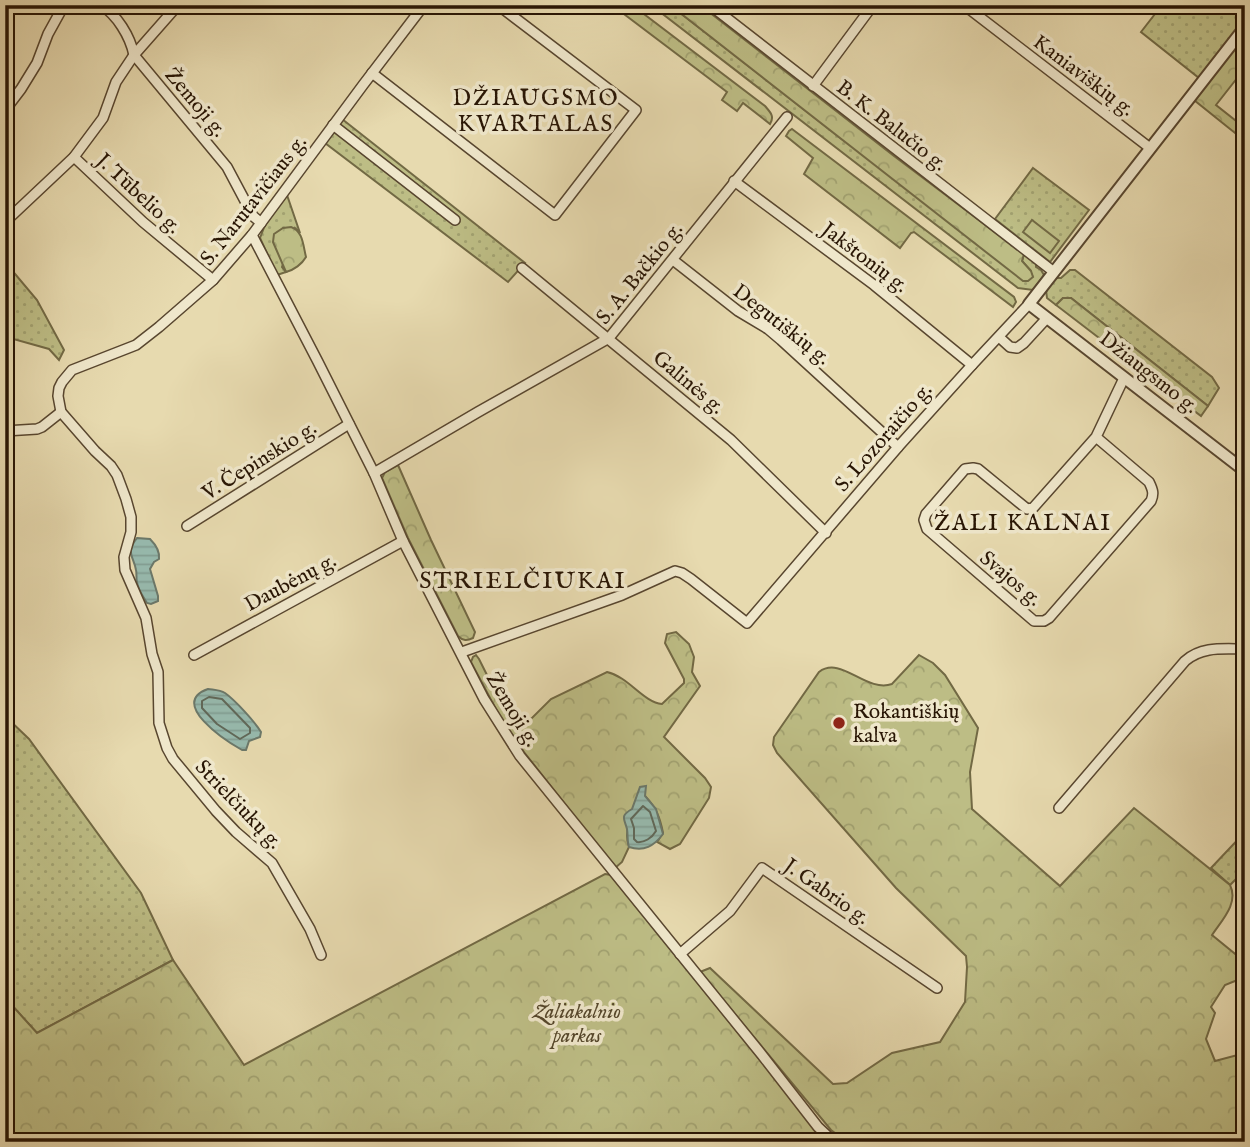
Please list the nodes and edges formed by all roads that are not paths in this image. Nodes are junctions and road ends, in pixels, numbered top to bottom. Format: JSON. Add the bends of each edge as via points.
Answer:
{"nodes":[{"id":1,"x":64,"y":5,"type":"edge"},
{"id":2,"x":101,"y":5,"type":"edge"},
{"id":3,"x":178,"y":5,"type":"edge"},
{"id":4,"x":424,"y":5,"type":"edge"},
{"id":5,"x":498,"y":5,"type":"edge"},
{"id":6,"x":710,"y":5,"type":"edge"},
{"id":7,"x":873,"y":5,"type":"edge"},
{"id":8,"x":964,"y":5,"type":"edge"},
{"id":9,"x":1245,"y":27,"type":"edge"},
{"id":10,"x":134,"y":55,"type":"junction"},
{"id":11,"x":372,"y":73,"type":"junction"},
{"id":12,"x":813,"y":86,"type":"junction"},
{"id":13,"x":5,"y":110,"type":"edge"},
{"id":14,"x":787,"y":117,"type":"dead end"},
{"id":15,"x":333,"y":125,"type":"junction"},
{"id":16,"x":1150,"y":148,"type":"junction"},
{"id":17,"x":74,"y":157,"type":"junction"},
{"id":18,"x":734,"y":181,"type":"junction"},
{"id":19,"x":455,"y":220,"type":"dead end"},
{"id":20,"x":5,"y":222,"type":"edge"},
{"id":21,"x":261,"y":223,"type":"junction"},
{"id":22,"x":252,"y":235,"type":"junction"},
{"id":23,"x":673,"y":260,"type":"junction"},
{"id":24,"x":522,"y":268,"type":"dead end"},
{"id":25,"x":1054,"y":272,"type":"junction"},
{"id":26,"x":213,"y":280,"type":"junction"},
{"id":27,"x":1030,"y":304,"type":"junction"},
{"id":28,"x":1047,"y":318,"type":"junction"},
{"id":29,"x":999,"y":337,"type":"junction"},
{"id":30,"x":609,"y":338,"type":"junction"},
{"id":31,"x":972,"y":365,"type":"junction"},
{"id":32,"x":1124,"y":378,"type":"junction"},
{"id":33,"x":61,"y":412,"type":"junction"},
{"id":34,"x":349,"y":424,"type":"junction"},
{"id":35,"x":5,"y":431,"type":"edge"},
{"id":36,"x":1096,"y":437,"type":"junction"},
{"id":37,"x":898,"y":447,"type":"junction"},
{"id":38,"x":1245,"y":471,"type":"edge"},
{"id":39,"x":374,"y":473,"type":"junction"},
{"id":40,"x":187,"y":526,"type":"dead end"},
{"id":41,"x":826,"y":533,"type":"junction"},
{"id":42,"x":403,"y":541,"type":"junction"},
{"id":43,"x":1245,"y":649,"type":"edge"},
{"id":44,"x":461,"y":652,"type":"junction"},
{"id":45,"x":194,"y":654,"type":"dead end"},
{"id":46,"x":1059,"y":808,"type":"dead end"},
{"id":47,"x":680,"y":954,"type":"junction"},
{"id":48,"x":321,"y":955,"type":"dead end"},
{"id":49,"x":936,"y":988,"type":"dead end"},
{"id":50,"x":834,"y":1142,"type":"edge"}],
"edges":[{"from":1,"to":13,"type":"street","via":[[37,63]]},
{"from":2,"to":10,"type":"street","name":"Žemoji g.","via":[[122,28]]},
{"from":3,"to":10,"type":"street"},
{"from":4,"to":11,"type":"street","name":"S. Narutavičiaus g."},
{"from":5,"to":11,"type":"street","via":[[636,110],[555,215]]},
{"from":6,"to":12,"type":"street","name":"B. K. Balučio g."},
{"from":7,"to":12,"type":"street"},
{"from":8,"to":16,"type":"street","name":"Kaniaviškių g."},
{"from":9,"to":16,"type":"street","name":"S. Lozoraičio g."},
{"from":10,"to":17,"type":"street","via":[[116,82],[103,118]]},
{"from":10,"to":21,"type":"street","name":"Žemoji g.","via":[[227,167]]},
{"from":11,"to":15,"type":"street","name":"S. Narutavičiaus g."},
{"from":12,"to":25,"type":"street","name":"B. K. Balučio g."},
{"from":14,"to":18,"type":"street","name":"S. A. Bačkio g."},
{"from":15,"to":19,"type":"street"},
{"from":15,"to":21,"type":"street","name":"S. Narutavičiaus g."},
{"from":16,"to":25,"type":"street","name":"S. Lozoraičio g."},
{"from":17,"to":20,"type":"street"},
{"from":17,"to":26,"type":"street","name":"J. Tūbelio g."},
{"from":18,"to":23,"type":"street","name":"S. A. Bačkio g."},
{"from":18,"to":31,"type":"street","name":"Jakštonių g."},
{"from":21,"to":22,"type":"street","name":"S. Narutavičiaus g."},
{"from":22,"to":26,"type":"street","name":"S. Narutavičiaus g."},
{"from":22,"to":34,"type":"street","name":"Žemoji g."},
{"from":23,"to":30,"type":"street","name":"S. A. Bačkio g."},
{"from":23,"to":37,"type":"street","name":"Degutiškių g.","via":[[737,311],[768,329]]},
{"from":24,"to":30,"type":"street","name":"Galinės g."},
{"from":25,"to":27,"type":"street","name":"S. Lozoraičio g."},
{"from":26,"to":33,"type":"street","name":"S. Narutavičiaus g.","via":[[136,345],[72,370],[59,388]]},
{"from":27,"to":28,"type":"street","name":"Džiaugsmo g."},
{"from":27,"to":29,"type":"street","name":"S. Lozoraičio g."},
{"from":28,"to":29,"type":"street","via":[[1017,348]]},
{"from":28,"to":32,"type":"street","name":"Džiaugsmo g."},
{"from":29,"to":31,"type":"street","name":"S. Lozoraičio g."},
{"from":30,"to":39,"type":"street","name":"S. A. Bačkio g."},
{"from":30,"to":41,"type":"street","name":"Galinės g.","via":[[731,440]]},
{"from":31,"to":37,"type":"street","name":"S. Lozoraičio g."},
{"from":32,"to":36,"type":"street","name":"Svajos g."},
{"from":32,"to":38,"type":"street","name":"Džiaugsmo g."},
{"from":33,"to":35,"type":"street","via":[[37,429]]},
{"from":33,"to":48,"type":"street","name":"Strielčiukų g.","via":[[111,466],[126,499],[131,532],[125,570],[146,618],[158,672],[159,723],[167,748],[216,811],[272,863]]},
{"from":34,"to":39,"type":"street","name":"Žemoji g."},
{"from":34,"to":40,"type":"street","name":"V. Čepinskio g."},
{"from":36,"to":36,"type":"street","name":"Svajos g.","via":[[1033,508],[1027,509],[978,469],[969,468],[926,514],[926,528],[1034,621],[1049,618],[1153,497],[1149,482]]},
{"from":37,"to":41,"type":"street","name":"S. Lozoraičio g."},
{"from":39,"to":42,"type":"street","name":"Žemoji g."},
{"from":41,"to":44,"type":"street","name":"S. Lozoraičio g.","via":[[747,623],[674,571],[622,595]]},
{"from":42,"to":44,"type":"street","name":"Žemoji g."},
{"from":42,"to":45,"type":"street","name":"Daubėnų g."},
{"from":43,"to":46,"type":"street","via":[[1208,649],[1193,654]]},
{"from":44,"to":47,"type":"street","name":"Žemoji g.","via":[[520,756]]},
{"from":47,"to":49,"type":"street","name":"J. Gabrio g.","via":[[730,911],[762,868]]},
{"from":47,"to":50,"type":"street","name":"Žemoji g."}]}
